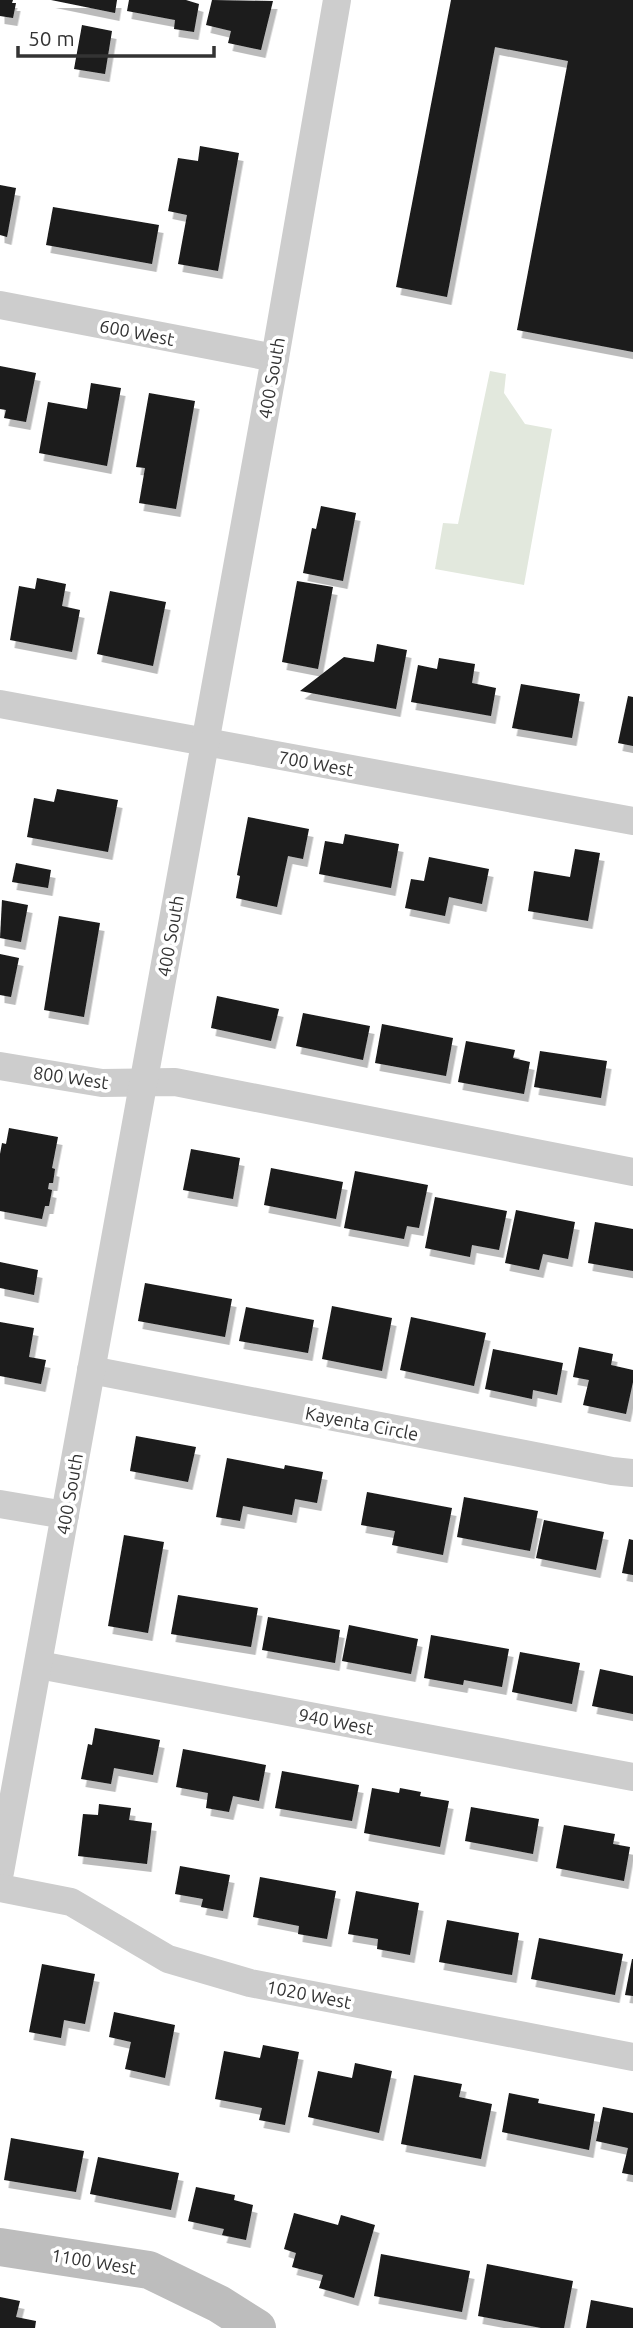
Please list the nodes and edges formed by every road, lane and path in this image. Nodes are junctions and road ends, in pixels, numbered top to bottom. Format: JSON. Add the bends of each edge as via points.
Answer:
{"nodes":[{"id":1,"x":337,"y":0,"type":"edge"},
{"id":2,"x":0,"y":305,"type":"edge"},
{"id":3,"x":275,"y":358,"type":"junction"},
{"id":4,"x":0,"y":704,"type":"edge"},
{"id":5,"x":204,"y":742,"type":"junction"},
{"id":6,"x":633,"y":821,"type":"edge"},
{"id":7,"x":0,"y":1066,"type":"edge"},
{"id":8,"x":143,"y":1082,"type":"junction"},
{"id":9,"x":633,"y":1172,"type":"edge"},
{"id":10,"x":91,"y":1370,"type":"junction"},
{"id":11,"x":633,"y":1473,"type":"edge"},
{"id":12,"x":0,"y":1504,"type":"edge"},
{"id":13,"x":65,"y":1515,"type":"junction"},
{"id":14,"x":39,"y":1665,"type":"junction"},
{"id":15,"x":633,"y":1777,"type":"edge"},
{"id":16,"x":0,"y":1872,"type":"edge"},
{"id":17,"x":0,"y":1888,"type":"edge"},
{"id":18,"x":633,"y":2057,"type":"edge"},
{"id":19,"x":0,"y":2246,"type":"edge"},
{"id":20,"x":257,"y":2328,"type":"edge"}],
"edges":[{"from":1,"to":3,"type":"street","name":"400 South"},
{"from":2,"to":3,"type":"street","name":"600 West"},
{"from":3,"to":5,"type":"street","name":"400 South"},
{"from":4,"to":5,"type":"street","name":"700 West"},
{"from":5,"to":6,"type":"street","name":"700 West"},
{"from":5,"to":8,"type":"street","name":"400 South"},
{"from":7,"to":8,"type":"street","name":"800 West","via":[[102,1083]]},
{"from":8,"to":9,"type":"street","via":[[181,1083]]},
{"from":8,"to":10,"type":"street","name":"400 South"},
{"from":10,"to":11,"type":"street","name":"Kayenta Circle"},
{"from":10,"to":13,"type":"street","name":"400 South"},
{"from":12,"to":13,"type":"street"},
{"from":13,"to":14,"type":"street","name":"400 South"},
{"from":14,"to":15,"type":"street","name":"940 West"},
{"from":14,"to":16,"type":"street","name":"400 South"},
{"from":17,"to":18,"type":"street","name":"1020 West","via":[[71,1902],[168,1959],[250,1983]]},
{"from":19,"to":20,"type":"street","name":"1100 West","via":[[149,2270]]}]}
